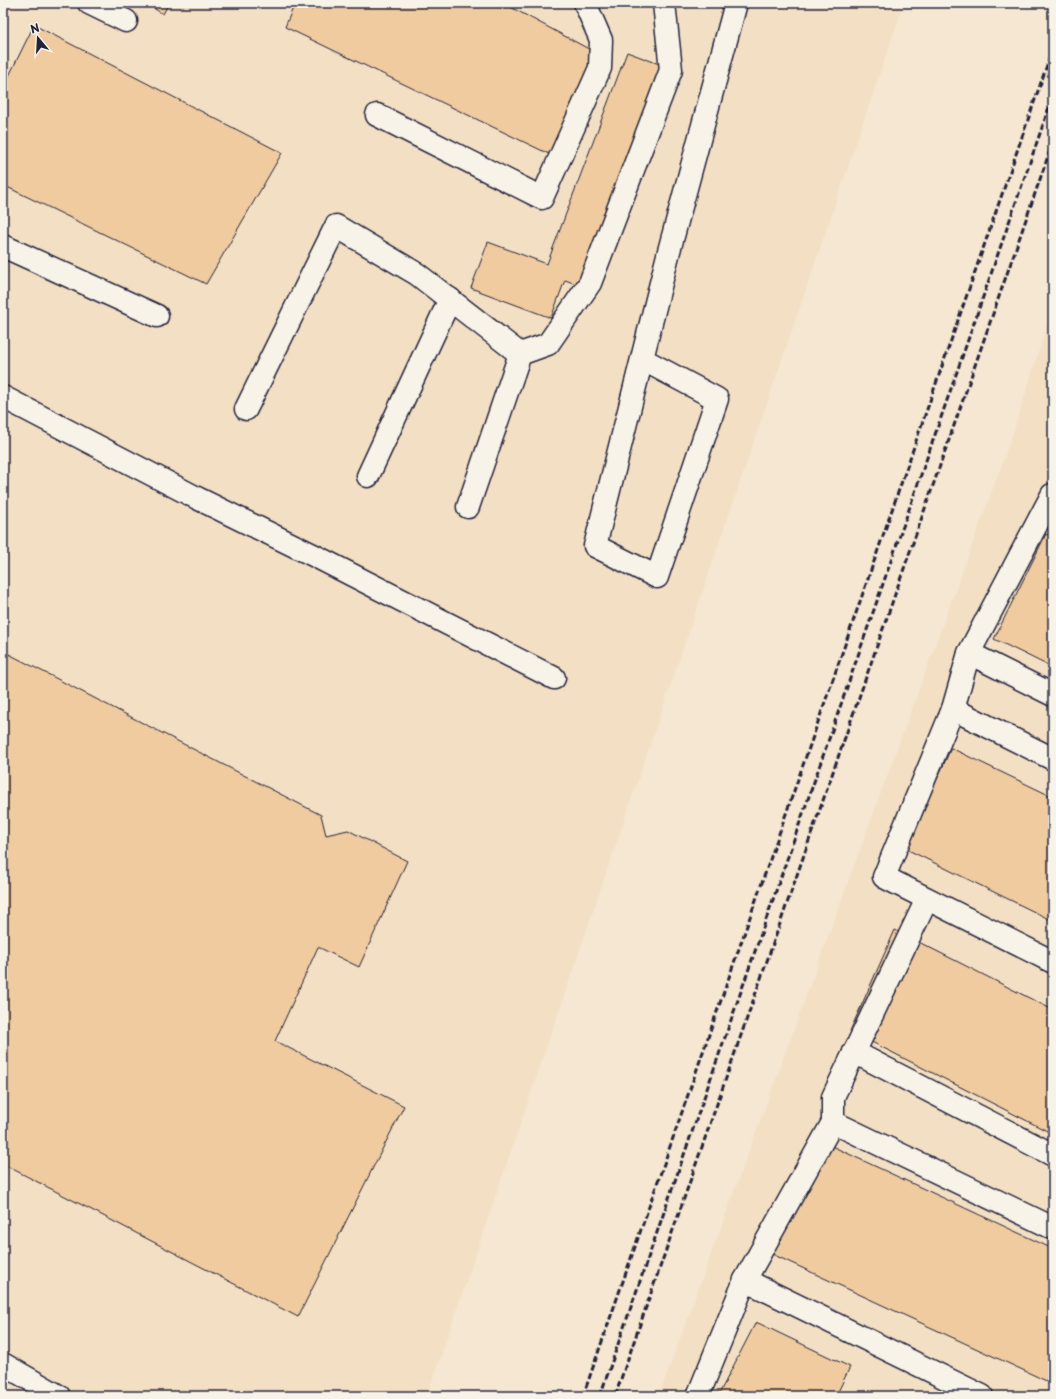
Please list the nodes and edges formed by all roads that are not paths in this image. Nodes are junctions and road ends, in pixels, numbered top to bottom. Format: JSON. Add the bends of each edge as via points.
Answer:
{"nodes":[{"id":1,"x":89,"y":3,"type":"edge"},
{"id":2,"x":585,"y":3,"type":"edge"},
{"id":3,"x":664,"y":3,"type":"edge"},
{"id":4,"x":736,"y":3,"type":"edge"},
{"id":5,"x":126,"y":21,"type":"dead end"},
{"id":6,"x":377,"y":115,"type":"dead end"},
{"id":7,"x":3,"y":246,"type":"edge"},
{"id":8,"x":450,"y":299,"type":"junction"},
{"id":9,"x":157,"y":316,"type":"dead end"},
{"id":10,"x":520,"y":354,"type":"junction"},
{"id":11,"x":642,"y":359,"type":"junction"},
{"id":12,"x":3,"y":397,"type":"edge"},
{"id":13,"x":246,"y":409,"type":"dead end"},
{"id":14,"x":368,"y":476,"type":"dead end"},
{"id":15,"x":1053,"y":496,"type":"edge"},
{"id":16,"x":468,"y":507,"type":"dead end"},
{"id":17,"x":969,"y":653,"type":"junction"},
{"id":18,"x":554,"y":678,"type":"dead end"},
{"id":19,"x":1053,"y":695,"type":"edge"},
{"id":20,"x":953,"y":709,"type":"junction"},
{"id":21,"x":1053,"y":758,"type":"edge"},
{"id":22,"x":927,"y":899,"type":"junction"},
{"id":23,"x":1053,"y":962,"type":"edge"},
{"id":24,"x":854,"y":1052,"type":"junction"},
{"id":25,"x":833,"y":1122,"type":"junction"},
{"id":26,"x":1053,"y":1155,"type":"edge"},
{"id":27,"x":1053,"y":1228,"type":"edge"},
{"id":28,"x":745,"y":1280,"type":"junction"},
{"id":29,"x":3,"y":1364,"type":"edge"},
{"id":30,"x":59,"y":1396,"type":"edge"},
{"id":31,"x":698,"y":1396,"type":"edge"},
{"id":32,"x":982,"y":1396,"type":"edge"}],
"edges":[{"from":1,"to":5,"type":"lane"},
{"from":2,"to":6,"type":"lane","via":[[601,40],[600,68],[542,198]]},
{"from":3,"to":10,"type":"lane","via":[[671,70],[590,283],[548,344]]},
{"from":4,"to":11,"type":"lane"},
{"from":7,"to":9,"type":"lane"},
{"from":8,"to":10,"type":"lane"},
{"from":8,"to":13,"type":"lane","via":[[417,274],[336,226]]},
{"from":8,"to":14,"type":"lane"},
{"from":10,"to":16,"type":"lane"},
{"from":11,"to":11,"type":"lane","via":[[717,399],[658,578],[595,546]]},
{"from":12,"to":18,"type":"lane"},
{"from":15,"to":17,"type":"lane"},
{"from":17,"to":19,"type":"lane"},
{"from":17,"to":20,"type":"lane"},
{"from":20,"to":21,"type":"lane"},
{"from":20,"to":22,"type":"lane","via":[[884,877]]},
{"from":22,"to":23,"type":"lane"},
{"from":22,"to":24,"type":"lane"},
{"from":24,"to":25,"type":"lane","via":[[833,1097]]},
{"from":24,"to":26,"type":"lane"},
{"from":25,"to":27,"type":"lane"},
{"from":25,"to":28,"type":"lane"},
{"from":28,"to":31,"type":"lane"},
{"from":28,"to":32,"type":"lane"},
{"from":29,"to":30,"type":"lane"}]}
